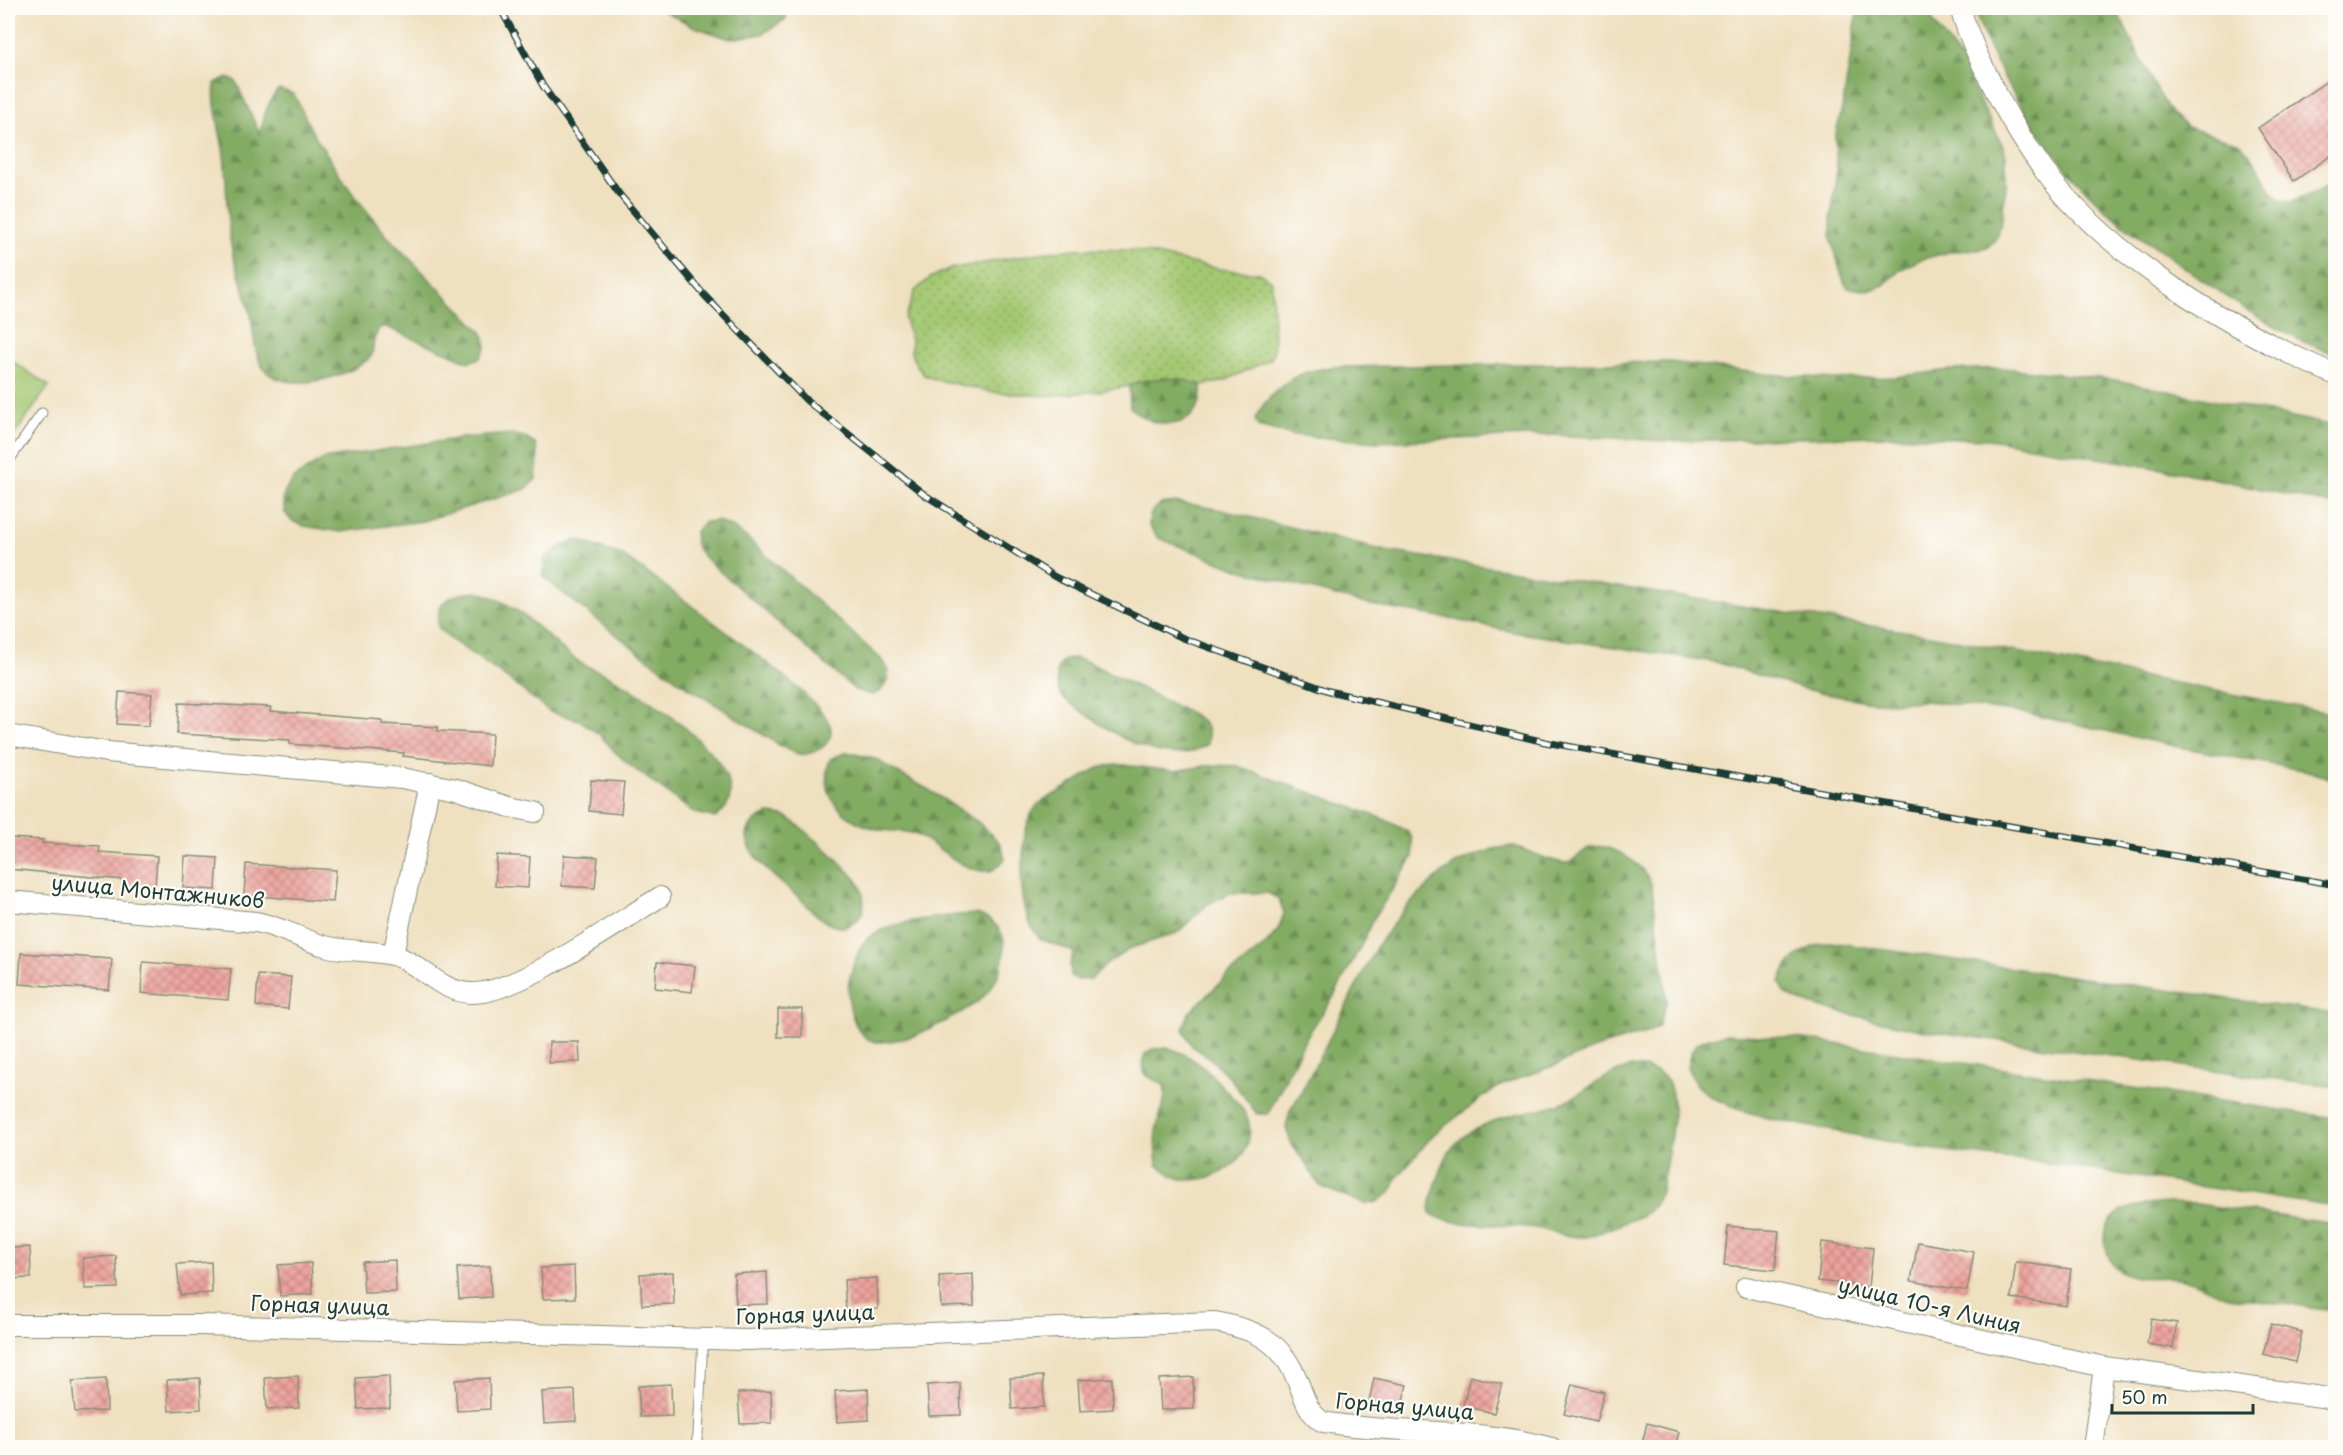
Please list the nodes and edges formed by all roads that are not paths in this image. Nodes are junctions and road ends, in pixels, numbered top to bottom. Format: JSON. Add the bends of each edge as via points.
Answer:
{"nodes":[{"id":1,"x":1960,"y":8,"type":"edge"},
{"id":2,"x":2336,"y":375,"type":"edge"},
{"id":3,"x":42,"y":413,"type":"dead end"},
{"id":4,"x":8,"y":462,"type":"edge"},
{"id":5,"x":8,"y":735,"type":"edge"},
{"id":6,"x":430,"y":783,"type":"junction"},
{"id":7,"x":535,"y":812,"type":"dead end"},
{"id":8,"x":660,"y":897,"type":"dead end"},
{"id":9,"x":8,"y":901,"type":"edge"},
{"id":10,"x":393,"y":956,"type":"junction"},
{"id":11,"x":1746,"y":1287,"type":"dead end"},
{"id":12,"x":8,"y":1325,"type":"edge"},
{"id":13,"x":703,"y":1338,"type":"junction"},
{"id":14,"x":2104,"y":1367,"type":"junction"},
{"id":15,"x":2336,"y":1399,"type":"edge"},
{"id":16,"x":694,"y":1448,"type":"edge"},
{"id":17,"x":1552,"y":1448,"type":"edge"},
{"id":18,"x":2093,"y":1448,"type":"edge"}],
"edges":[{"from":1,"to":2,"type":"street","via":[[1973,45],[2015,129],[2044,171],[2080,211],[2116,244],[2204,306]]},
{"from":3,"to":4,"type":"lane"},
{"from":5,"to":6,"type":"street","via":[[107,752]]},
{"from":6,"to":7,"type":"street"},
{"from":6,"to":10,"type":"street"},
{"from":8,"to":10,"type":"street","name":"улица Монтажников","via":[[502,988],[469,993],[452,989]]},
{"from":9,"to":10,"type":"street","name":"улица Монтажников","via":[[256,922],[277,926],[327,947]]},
{"from":11,"to":14,"type":"street","name":"улица 10-я Линия"},
{"from":12,"to":13,"type":"street","name":"Горная улица","via":[[201,1325]]},
{"from":13,"to":16,"type":"lane"},
{"from":13,"to":17,"type":"street","name":"Горная улица","via":[[746,1340],[1215,1322],[1252,1331],[1278,1347],[1295,1373],[1313,1414],[1323,1422],[1489,1437]]},
{"from":14,"to":15,"type":"street"},
{"from":14,"to":18,"type":"street"}]}
